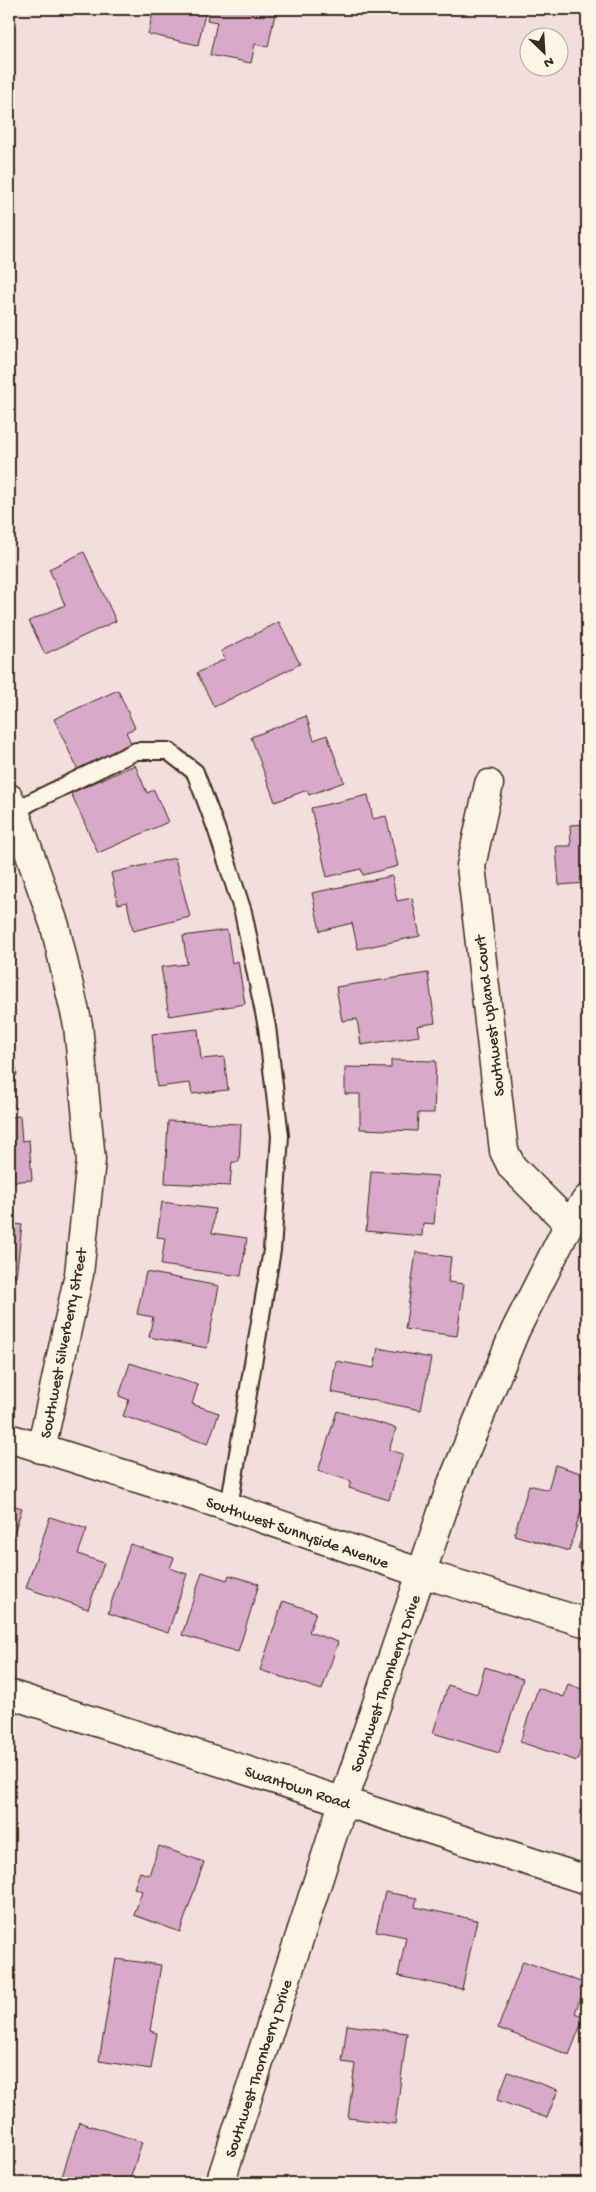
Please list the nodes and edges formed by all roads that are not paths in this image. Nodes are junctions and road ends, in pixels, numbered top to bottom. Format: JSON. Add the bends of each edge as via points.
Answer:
{"nodes":[{"id":1,"x":488,"y":784,"type":"dead end"},
{"id":2,"x":12,"y":805,"type":"edge"},
{"id":3,"x":587,"y":1200,"type":"edge"},
{"id":4,"x":569,"y":1224,"type":"junction"},
{"id":5,"x":9,"y":1438,"type":"edge"},
{"id":6,"x":41,"y":1449,"type":"junction"},
{"id":7,"x":229,"y":1508,"type":"junction"},
{"id":8,"x":421,"y":1573,"type":"junction"},
{"id":9,"x":587,"y":1623,"type":"edge"},
{"id":10,"x":9,"y":1694,"type":"edge"},
{"id":11,"x":344,"y":1800,"type":"junction"},
{"id":12,"x":587,"y":1880,"type":"edge"},
{"id":13,"x":220,"y":2183,"type":"edge"}],
"edges":[{"from":1,"to":4,"type":"street","name":"Southwest Upland Court","via":[[470,866],[504,1151],[512,1167]]},
{"from":2,"to":6,"type":"street","name":"Southwest Silverberry Street","via":[[54,926],[78,1025],[91,1160],[80,1274]]},
{"from":2,"to":7,"type":"lane","via":[[31,802],[136,751],[168,751],[195,772],[243,912],[267,1027],[280,1136],[272,1250]]},
{"from":3,"to":4,"type":"street","name":"Southwest Thornberry Drive"},
{"from":4,"to":8,"type":"street","name":"Southwest Thornberry Drive","via":[[515,1331],[451,1486]]},
{"from":5,"to":6,"type":"street","name":"Southwest Sunnyside Avenue"},
{"from":6,"to":7,"type":"street","name":"Southwest Sunnyside Avenue"},
{"from":7,"to":8,"type":"street","name":"Southwest Sunnyside Avenue"},
{"from":8,"to":9,"type":"street","name":"Southwest Sunnyside Avenue"},
{"from":8,"to":11,"type":"street","name":"Southwest Thornberry Drive"},
{"from":10,"to":11,"type":"street","name":"Swantown Road"},
{"from":11,"to":12,"type":"street","name":"Swantown Road"},
{"from":11,"to":13,"type":"street","name":"Southwest Thornberry Drive"}]}
